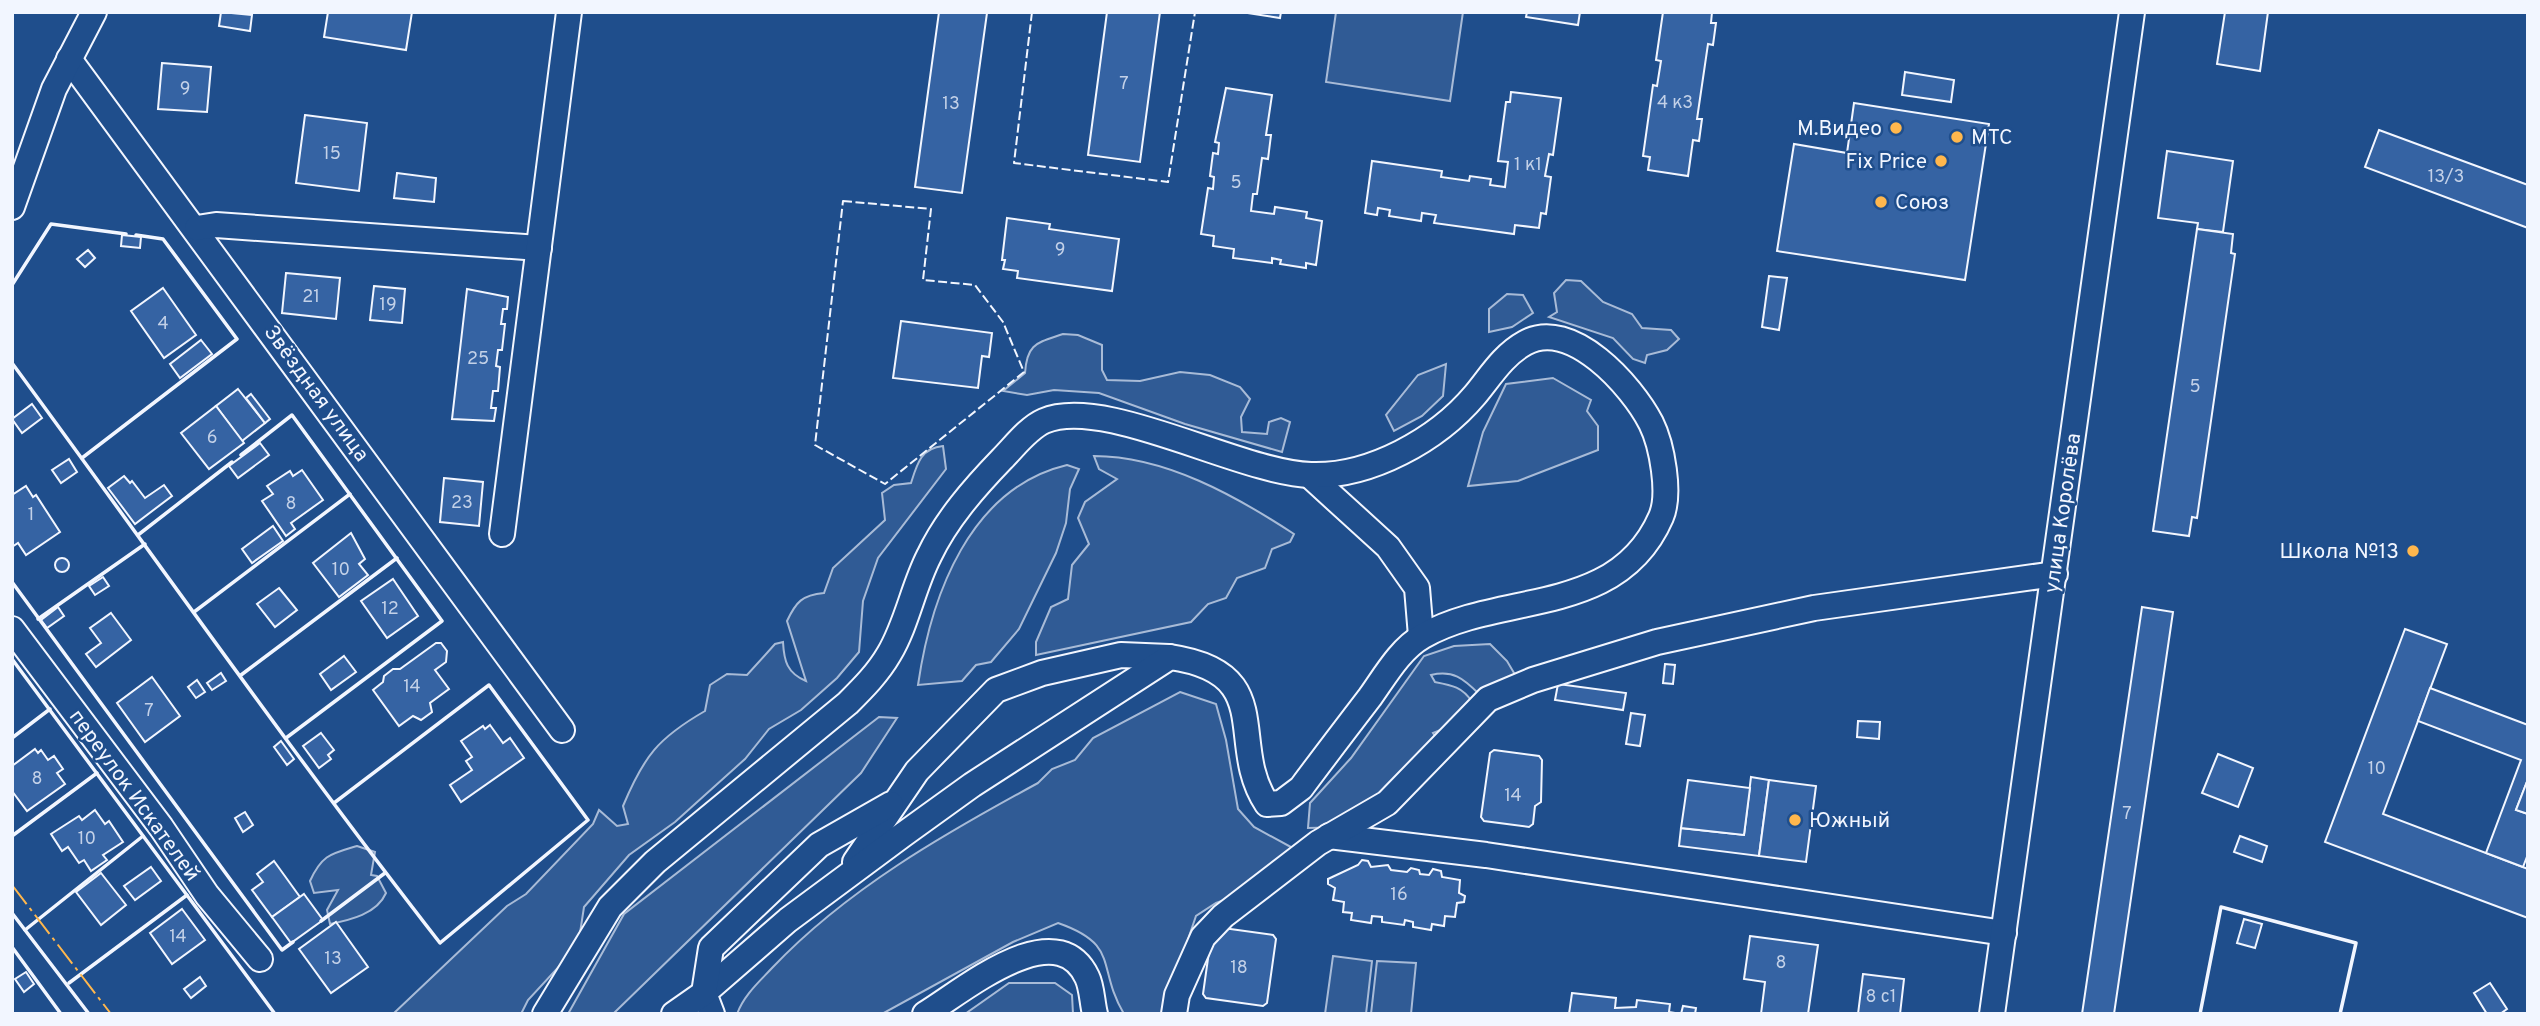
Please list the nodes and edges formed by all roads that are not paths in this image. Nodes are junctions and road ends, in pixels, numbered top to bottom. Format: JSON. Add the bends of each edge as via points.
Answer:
{"nodes":[{"id":1,"x":94,"y":12,"type":"edge"},
{"id":2,"x":569,"y":12,"type":"edge"},
{"id":3,"x":2132,"y":12,"type":"edge"},
{"id":4,"x":69,"y":58,"type":"junction"},
{"id":5,"x":12,"y":207,"type":"edge"},
{"id":6,"x":197,"y":228,"type":"junction"},
{"id":7,"x":539,"y":248,"type":"junction"},
{"id":8,"x":1309,"y":475,"type":"junction"},
{"id":9,"x":502,"y":534,"type":"dead end"},
{"id":10,"x":2055,"y":574,"type":"junction"},
{"id":11,"x":12,"y":629,"type":"edge"},
{"id":12,"x":1421,"y":636,"type":"junction"},
{"id":13,"x":1170,"y":657,"type":"junction"},
{"id":14,"x":562,"y":730,"type":"dead end"},
{"id":15,"x":896,"y":802,"type":"junction"},
{"id":16,"x":1329,"y":836,"type":"junction"},
{"id":17,"x":843,"y":880,"type":"junction"},
{"id":18,"x":2004,"y":933,"type":"junction"},
{"id":19,"x":260,"y":959,"type":"dead end"},
{"id":20,"x":708,"y":1003,"type":"edge"},
{"id":21,"x":545,"y":1014,"type":"edge"},
{"id":22,"x":674,"y":1014,"type":"edge"},
{"id":23,"x":925,"y":1014,"type":"edge"},
{"id":24,"x":1095,"y":1014,"type":"edge"},
{"id":25,"x":1174,"y":1014,"type":"edge"},
{"id":26,"x":1992,"y":1014,"type":"edge"}],
"edges":[{"from":1,"to":4,"type":"street"},
{"from":2,"to":7,"type":"street"},
{"from":3,"to":10,"type":"street","name":"улица Королёва"},
{"from":4,"to":5,"type":"street"},
{"from":4,"to":6,"type":"street","name":"Звёздная улица"},
{"from":6,"to":7,"type":"street","via":[[216,225]]},
{"from":6,"to":14,"type":"street","name":"Звёздная улица"},
{"from":7,"to":9,"type":"street"},
{"from":8,"to":12,"type":"street","via":[[1388,547],[1418,588]]},
{"from":8,"to":12,"type":"street","via":[[1343,473],[1385,460],[1423,438],[1457,415],[1494,369],[1527,341],[1556,338],[1577,346],[1602,362],[1644,409],[1657,436],[1664,470],[1663,512],[1649,539],[1625,567],[1583,591]]},
{"from":8,"to":21,"type":"street","via":[[1262,466],[1102,419],[1071,414],[1041,422],[961,504],[929,555],[892,650],[873,677],[848,703],[655,862],[610,907]]},
{"from":10,"to":16,"type":"street","via":[[1814,608],[1657,642],[1533,680],[1488,699],[1387,803]]},
{"from":10,"to":18,"type":"street","name":"улица Королёва"},
{"from":11,"to":19,"type":"street","name":"переулок Искателей","via":[[207,895]]},
{"from":12,"to":13,"type":"street","via":[[1400,656],[1301,788],[1281,803],[1267,804],[1254,785],[1248,730],[1226,676],[1199,661]]},
{"from":13,"to":15,"type":"street","via":[[1121,655],[1042,673],[996,690],[917,771]]},
{"from":13,"to":17,"type":"street","via":[[972,785]]},
{"from":15,"to":17,"type":"street"},
{"from":15,"to":20,"type":"street","via":[[819,845],[711,948]]},
{"from":16,"to":18,"type":"street","via":[[1486,855]]},
{"from":16,"to":25,"type":"street","via":[[1223,916],[1203,937],[1177,995]]},
{"from":17,"to":20,"type":"street","via":[[788,920]]},
{"from":18,"to":26,"type":"street","name":"улица Королёва"},
{"from":20,"to":22,"type":"street"},
{"from":23,"to":24,"type":"street","via":[[1004,965],[1044,950],[1062,951],[1073,958],[1088,977]]}]}
